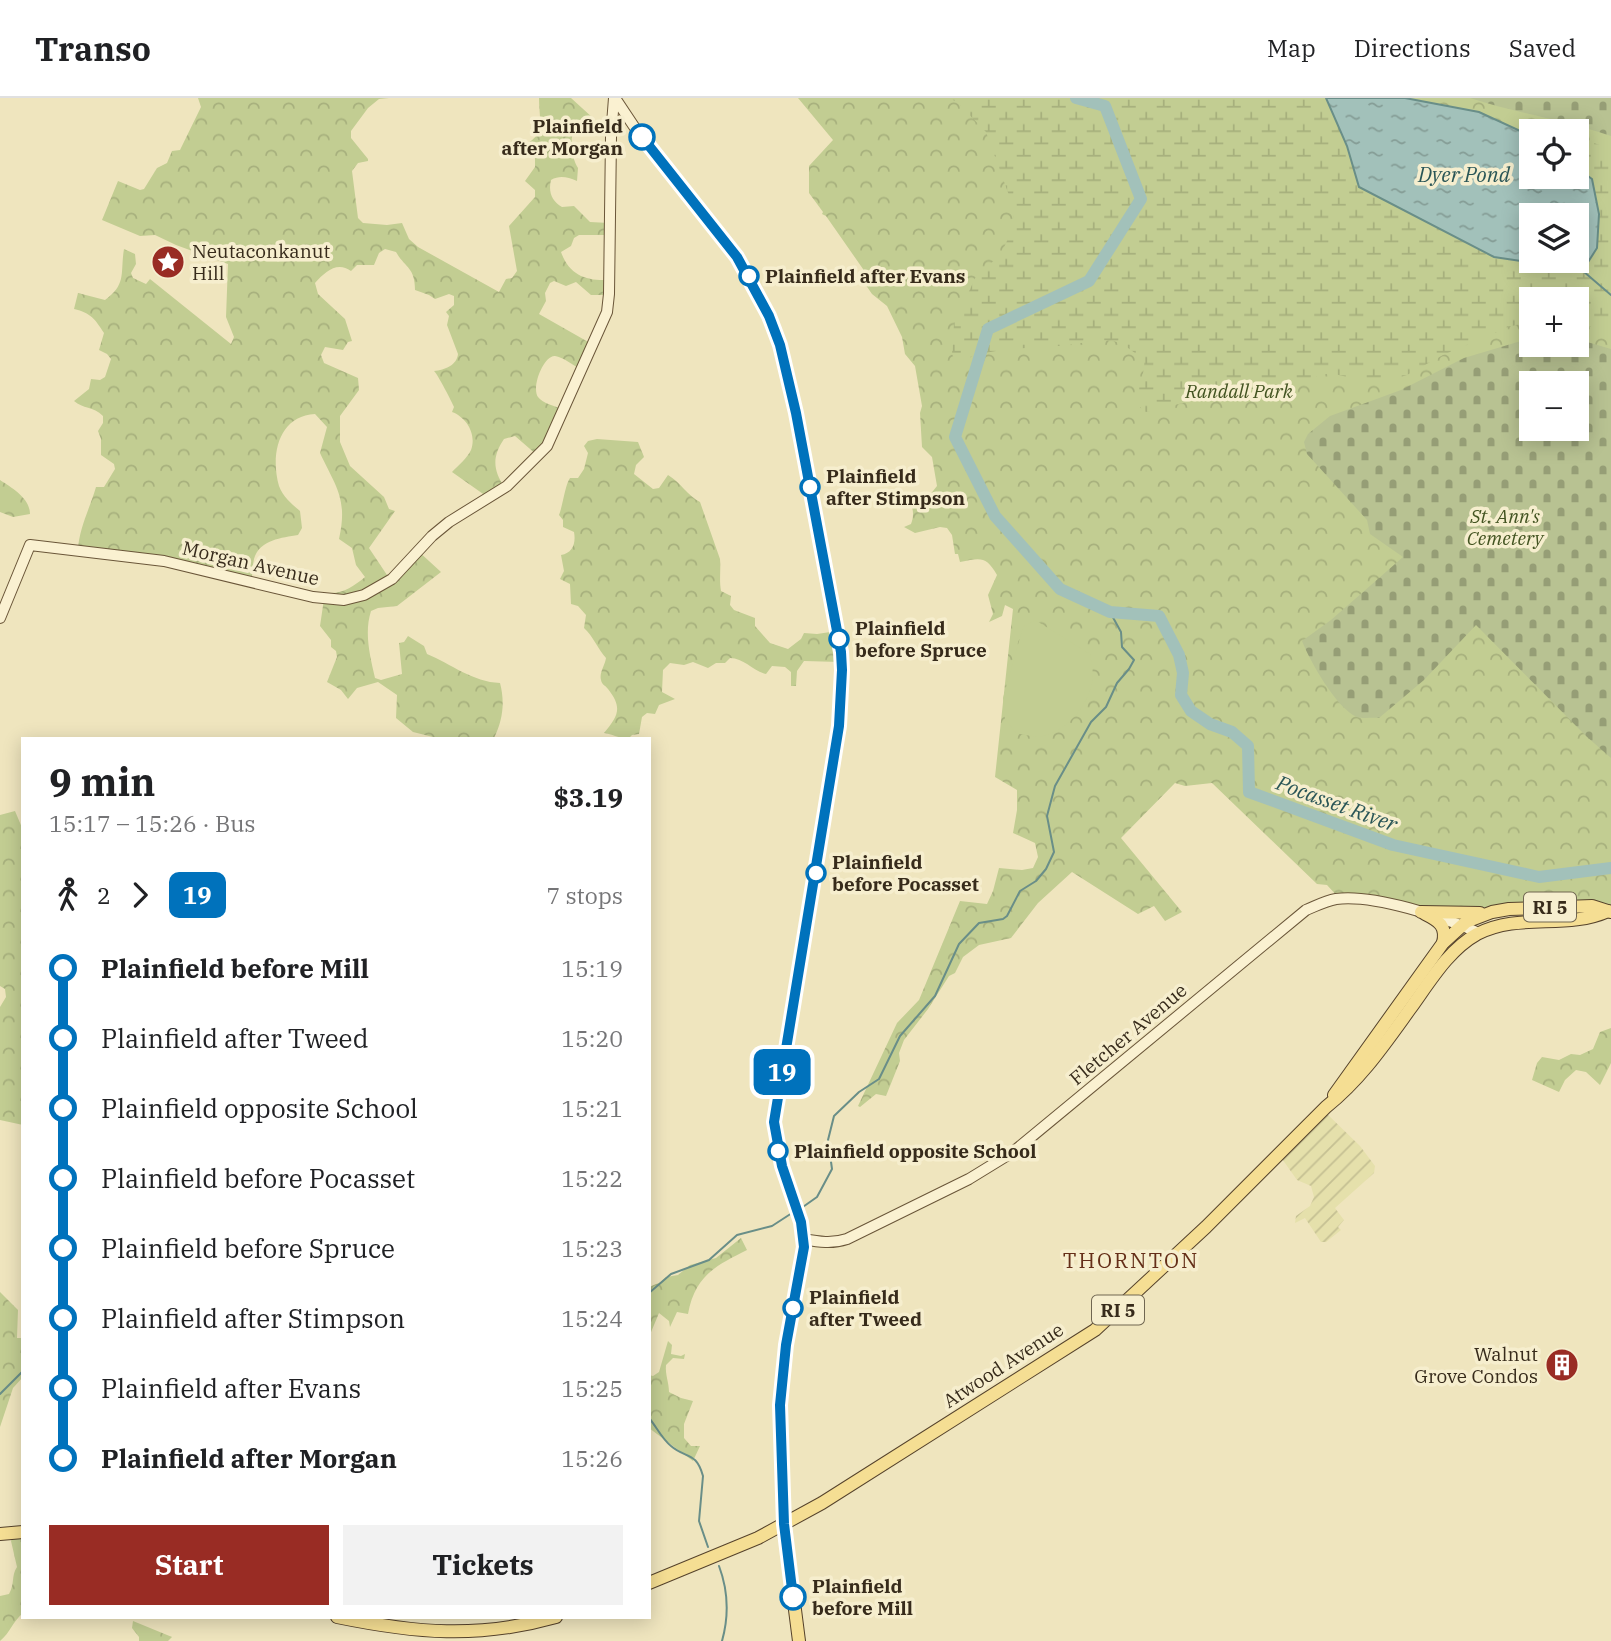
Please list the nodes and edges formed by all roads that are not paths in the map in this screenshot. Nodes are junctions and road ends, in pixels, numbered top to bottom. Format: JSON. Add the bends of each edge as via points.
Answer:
{"nodes":[{"id":1,"x":614,"y":98,"type":"edge"},
{"id":2,"x":0,"y":618,"type":"edge"},
{"id":3,"x":1609,"y":911,"type":"edge"},
{"id":4,"x":1421,"y":912,"type":"junction"},
{"id":5,"x":1492,"y":912,"type":"junction"},
{"id":6,"x":1462,"y":926,"type":"junction"},
{"id":7,"x":1479,"y":933,"type":"junction"},
{"id":8,"x":1443,"y":943,"type":"junction"},
{"id":9,"x":1326,"y":1107,"type":"junction"},
{"id":10,"x":804,"y":1239,"type":"junction"},
{"id":11,"x":784,"y":1524,"type":"junction"},
{"id":12,"x":21,"y":1532,"type":"edge"},
{"id":13,"x":0,"y":1534,"type":"edge"},
{"id":14,"x":651,"y":1582,"type":"edge"},
{"id":15,"x":346,"y":1619,"type":"edge"},
{"id":16,"x":548,"y":1619,"type":"edge"},
{"id":17,"x":799,"y":1641,"type":"edge"}],
"edges":[{"from":1,"to":2,"type":"street","name":"Morgan Avenue","via":[[607,312],[547,446],[507,486],[449,522],[392,579],[364,595],[344,600],[313,597],[164,561],[30,545]]},
{"from":1,"to":10,"type":"street","via":[[737,257],[769,316],[796,413],[836,621],[842,670],[839,726],[774,1122]]},
{"from":3,"to":5,"type":"main road","name":"Atwood Avenue","number":"RI 5","via":[[1592,906]]},
{"from":3,"to":7,"type":"main road","name":"Atwood Avenue","number":"RI 5","via":[[1591,919],[1506,923]]},
{"from":4,"to":5,"type":"main road"},
{"from":4,"to":6,"type":"street","name":"Fletcher Avenue"},
{"from":4,"to":8,"type":"main road","via":[[1441,923]]},
{"from":4,"to":10,"type":"street","name":"Fletcher Avenue","via":[[1355,899],[1333,900],[1306,910],[1013,1152],[847,1239]]},
{"from":5,"to":6,"type":"main road","name":"Atwood Avenue","number":"RI 5"},
{"from":6,"to":7,"type":"street","name":"Fletcher Avenue"},
{"from":6,"to":8,"type":"main road","name":"Atwood Avenue","number":"RI 5"},
{"from":7,"to":9,"type":"main road","name":"Atwood Avenue","number":"RI 5","via":[[1455,950],[1351,1087]]},
{"from":8,"to":9,"type":"main road","name":"Atwood Avenue","number":"RI 5"},
{"from":9,"to":11,"type":"main road","name":"Atwood Avenue","number":"RI 5","via":[[1107,1320]]},
{"from":10,"to":11,"type":"street","via":[[781,1387]]},
{"from":11,"to":14,"type":"main road","name":"Atwood Avenue","number":"RI 5"},
{"from":11,"to":17,"type":"main road"},
{"from":12,"to":13,"type":"main road"},
{"from":15,"to":16,"type":"main road","via":[[388,1628],[463,1632]]}]}
